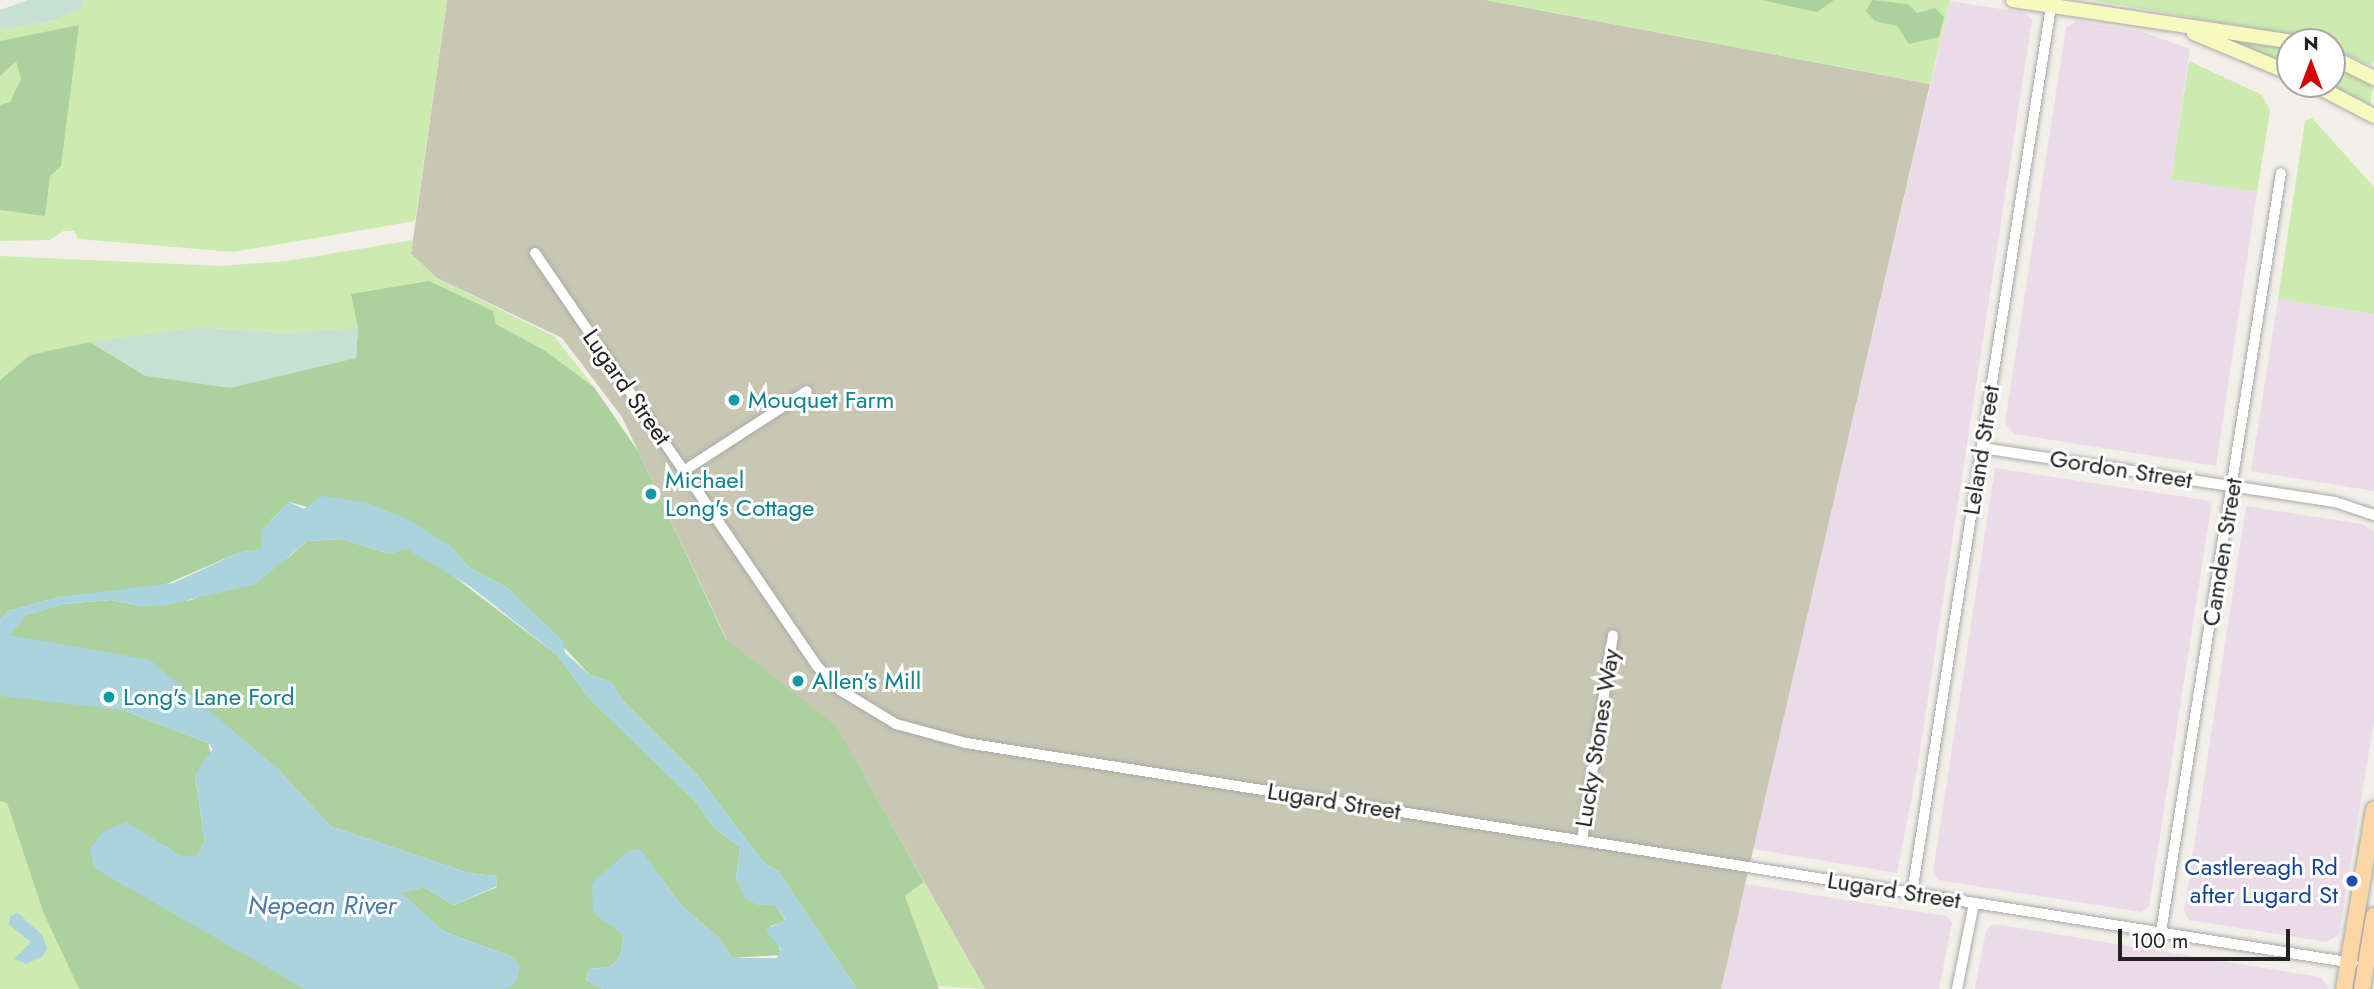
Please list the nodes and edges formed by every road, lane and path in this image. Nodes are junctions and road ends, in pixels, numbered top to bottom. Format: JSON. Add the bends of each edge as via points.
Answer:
{"nodes":[{"id":1,"x":2013,"y":0,"type":"edge"},
{"id":2,"x":2050,"y":6,"type":"junction"},
{"id":3,"x":2173,"y":26,"type":"junction"},
{"id":4,"x":2276,"y":40,"type":"edge"},
{"id":5,"x":2346,"y":64,"type":"edge"},
{"id":6,"x":2276,"y":66,"type":"edge"},
{"id":7,"x":2374,"y":78,"type":"edge"},
{"id":8,"x":2340,"y":98,"type":"edge"},
{"id":9,"x":2374,"y":116,"type":"edge"},
{"id":10,"x":2281,"y":173,"type":"dead end"},
{"id":11,"x":535,"y":253,"type":"dead end"},
{"id":12,"x":807,"y":391,"type":"dead end"},
{"id":13,"x":1982,"y":448,"type":"junction"},
{"id":14,"x":685,"y":470,"type":"junction"},
{"id":15,"x":2232,"y":486,"type":"junction"},
{"id":16,"x":2374,"y":515,"type":"edge"},
{"id":17,"x":1613,"y":635,"type":"dead end"},
{"id":18,"x":2374,"y":809,"type":"edge"},
{"id":19,"x":1582,"y":840,"type":"junction"},
{"id":20,"x":1912,"y":893,"type":"junction"},
{"id":21,"x":1973,"y":903,"type":"junction"},
{"id":22,"x":2374,"y":916,"type":"edge"},
{"id":23,"x":2161,"y":932,"type":"junction"},
{"id":24,"x":2348,"y":962,"type":"junction"},
{"id":25,"x":2366,"y":965,"type":"junction"},
{"id":26,"x":1957,"y":989,"type":"edge"},
{"id":27,"x":2344,"y":989,"type":"edge"},
{"id":28,"x":2362,"y":989,"type":"edge"}],
"edges":[{"from":1,"to":2,"type":"street"},
{"from":2,"to":3,"type":"street"},
{"from":2,"to":13,"type":"street","name":"Leland Street"},
{"from":3,"to":4,"type":"street"},
{"from":3,"to":6,"type":"street"},
{"from":5,"to":7,"type":"street"},
{"from":8,"to":9,"type":"street"},
{"from":10,"to":15,"type":"street","name":"Camden Street"},
{"from":11,"to":14,"type":"street","name":"Lugard Street"},
{"from":12,"to":14,"type":"street"},
{"from":13,"to":15,"type":"street","name":"Gordon Street"},
{"from":13,"to":20,"type":"street","name":"Leland Street"},
{"from":14,"to":19,"type":"street","name":"Lugard Street","via":[[817,666],[840,690],[896,724],[967,743]]},
{"from":15,"to":16,"type":"street","name":"Gordon Street","via":[[2343,504]]},
{"from":15,"to":23,"type":"street","name":"Camden Street"},
{"from":17,"to":19,"type":"street","name":"Lucky Stones Way"},
{"from":18,"to":24,"type":"main road"},
{"from":19,"to":20,"type":"street","name":"Lugard Street"},
{"from":20,"to":21,"type":"street","name":"Lugard Street"},
{"from":21,"to":23,"type":"street","name":"Lugard Street"},
{"from":21,"to":26,"type":"street"},
{"from":22,"to":25,"type":"main road"},
{"from":23,"to":24,"type":"street","name":"Lugard Street"},
{"from":24,"to":25,"type":"street","name":"Lugard Street"},
{"from":24,"to":27,"type":"main road"},
{"from":25,"to":28,"type":"main road"}]}
